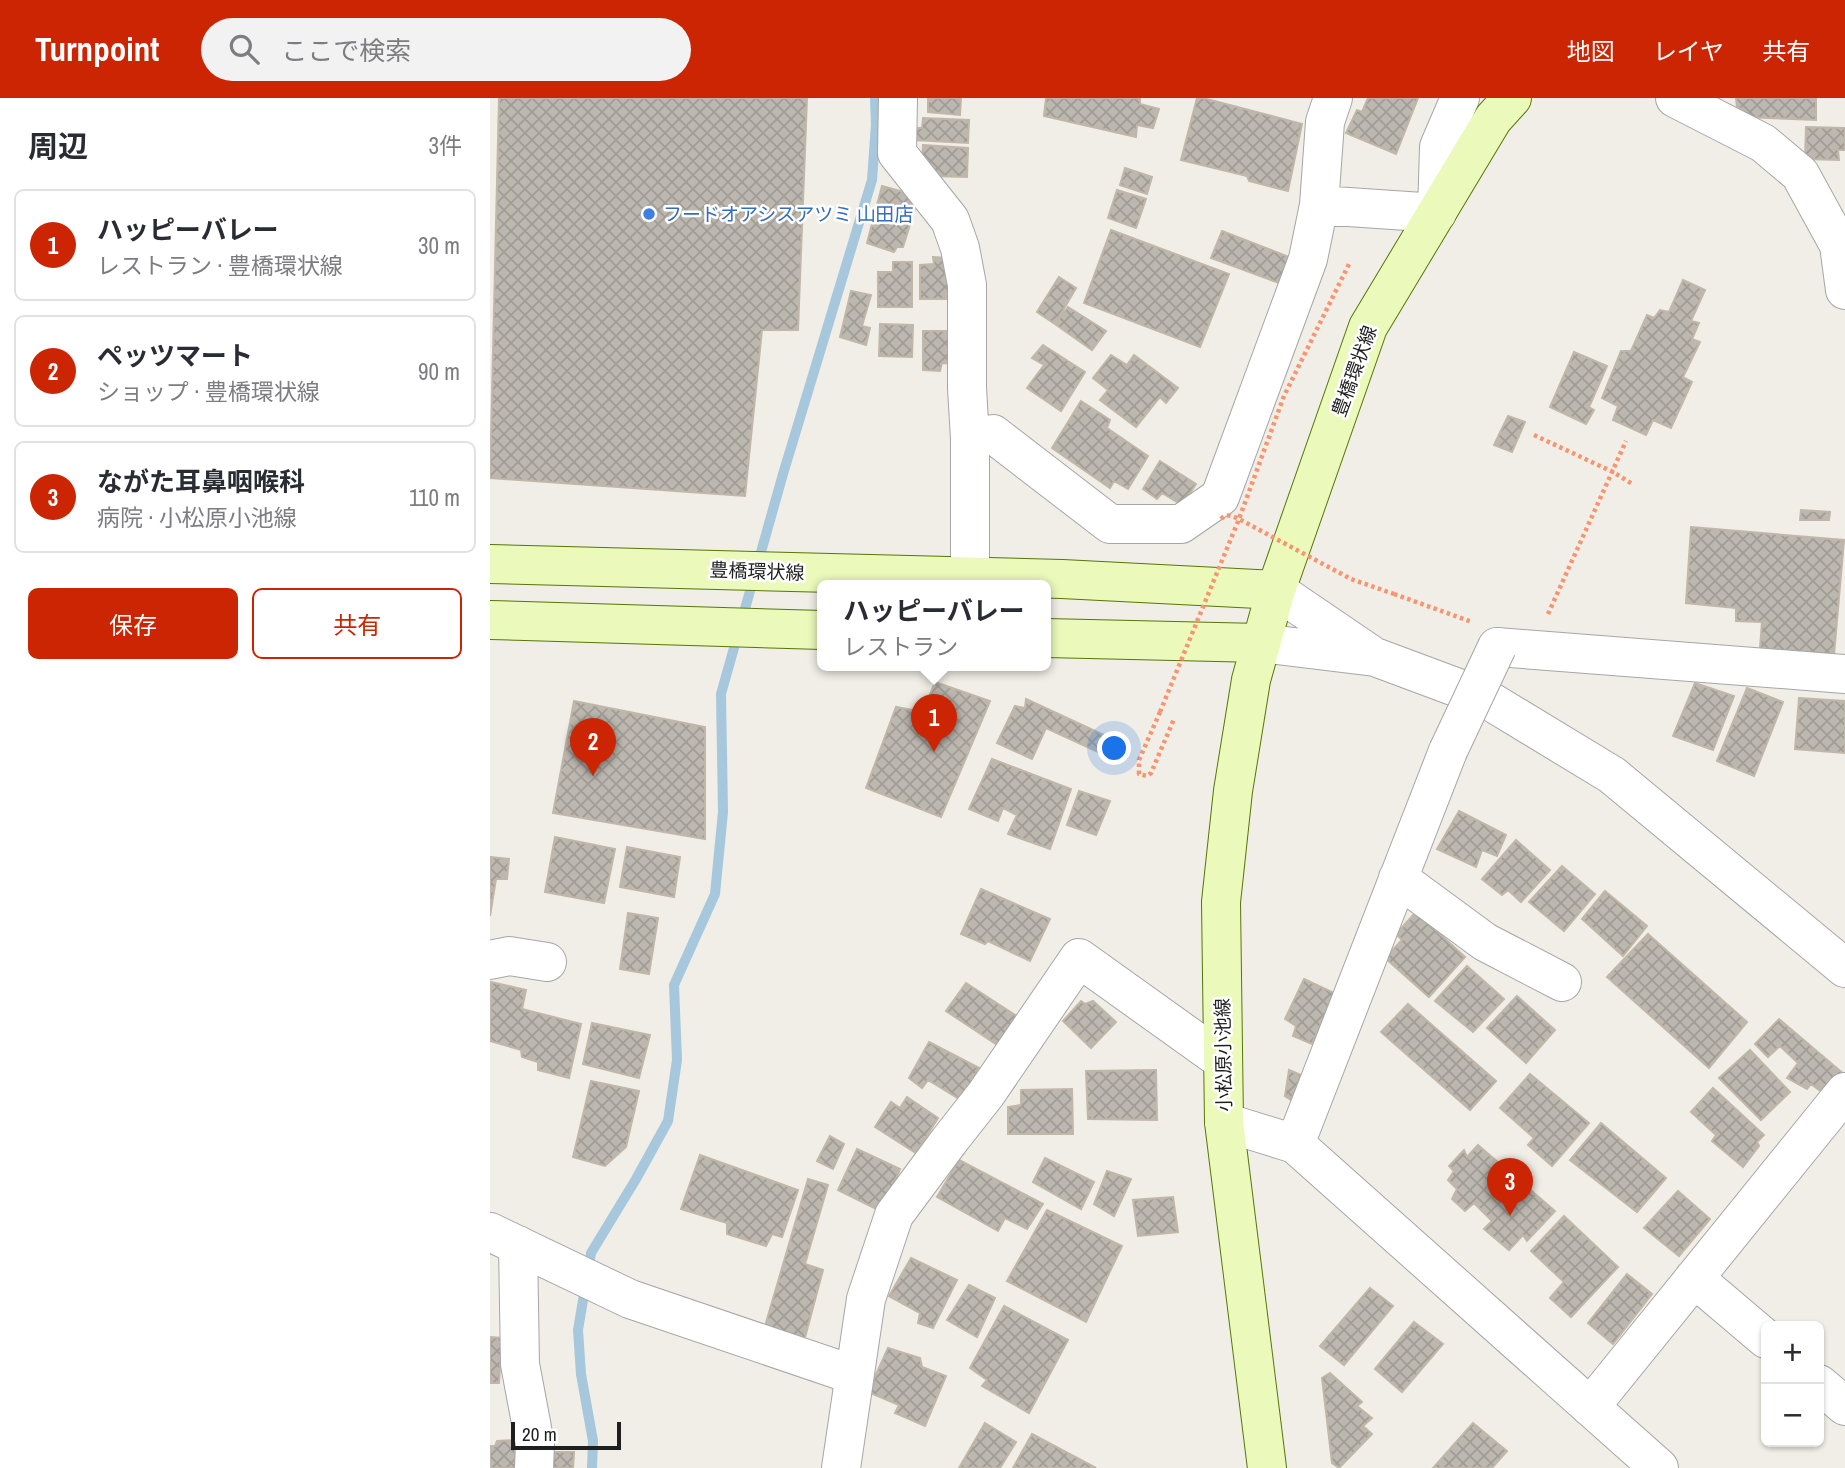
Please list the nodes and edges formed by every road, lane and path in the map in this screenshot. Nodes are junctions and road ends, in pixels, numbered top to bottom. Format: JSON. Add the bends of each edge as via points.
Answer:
{"nodes":[{"id":1,"x":898,"y":98,"type":"edge"},
{"id":2,"x":1333,"y":98,"type":"edge"},
{"id":3,"x":1460,"y":98,"type":"edge"},
{"id":4,"x":1511,"y":98,"type":"edge"},
{"id":5,"x":1675,"y":98,"type":"edge"},
{"id":6,"x":1319,"y":205,"type":"junction"},
{"id":7,"x":1437,"y":213,"type":"junction"},
{"id":8,"x":1349,"y":264,"type":"dead end"},
{"id":9,"x":1845,"y":290,"type":"edge"},
{"id":10,"x":1534,"y":435,"type":"dead end"},
{"id":11,"x":970,"y":439,"type":"junction"},
{"id":12,"x":1626,"y":441,"type":"dead end"},
{"id":13,"x":1613,"y":472,"type":"junction"},
{"id":14,"x":1634,"y":485,"type":"dead end"},
{"id":15,"x":1221,"y":519,"type":"dead end"},
{"id":16,"x":1239,"y":519,"type":"junction"},
{"id":17,"x":490,"y":564,"type":"edge"},
{"id":18,"x":970,"y":577,"type":"junction"},
{"id":19,"x":1276,"y":590,"type":"junction"},
{"id":20,"x":490,"y":620,"type":"edge"},
{"id":21,"x":817,"y":630,"type":"edge"},
{"id":22,"x":1051,"y":638,"type":"edge"},
{"id":23,"x":1260,"y":643,"type":"junction"},
{"id":24,"x":1515,"y":648,"type":"junction"},
{"id":25,"x":1375,"y":657,"type":"junction"},
{"id":26,"x":1845,"y":674,"type":"edge"},
{"id":27,"x":1174,"y":719,"type":"dead end"},
{"id":28,"x":1398,"y":878,"type":"junction"},
{"id":29,"x":490,"y":960,"type":"edge"},
{"id":30,"x":547,"y":962,"type":"dead end"},
{"id":31,"x":1845,"y":968,"type":"edge"},
{"id":32,"x":1562,"y":982,"type":"dead end"},
{"id":33,"x":1223,"y":1061,"type":"junction"},
{"id":34,"x":1845,"y":1092,"type":"edge"},
{"id":35,"x":1224,"y":1122,"type":"junction"},
{"id":36,"x":1295,"y":1144,"type":"junction"},
{"id":37,"x":504,"y":1238,"type":"edge"},
{"id":38,"x":1694,"y":1279,"type":"junction"},
{"id":39,"x":1761,"y":1335,"type":"edge"},
{"id":40,"x":854,"y":1375,"type":"junction"},
{"id":41,"x":1824,"y":1388,"type":"edge"},
{"id":42,"x":1845,"y":1406,"type":"edge"},
{"id":43,"x":1590,"y":1407,"type":"junction"},
{"id":44,"x":534,"y":1468,"type":"edge"},
{"id":45,"x":841,"y":1468,"type":"edge"},
{"id":46,"x":1267,"y":1468,"type":"edge"},
{"id":47,"x":1659,"y":1468,"type":"edge"}],
"edges":[{"from":1,"to":11,"type":"street","via":[[897,153],[950,220],[960,248],[967,285]]},
{"from":2,"to":6,"type":"street","via":[[1325,122]]},
{"from":3,"to":7,"type":"street","via":[[1439,147]]},
{"from":4,"to":7,"type":"main road","name":"豊橋環状線","via":[[1493,119]]},
{"from":5,"to":9,"type":"street","via":[[1763,143],[1800,174],[1839,245]]},
{"from":6,"to":7,"type":"street"},
{"from":6,"to":11,"type":"street","via":[[1308,259],[1220,497],[1181,524],[1110,524],[993,434]]},
{"from":7,"to":19,"type":"main road","name":"豊橋環状線","via":[[1368,327]]},
{"from":8,"to":16,"type":"path","bridge":true,"via":[[1284,396]]},
{"from":10,"to":13,"type":"path"},
{"from":11,"to":18,"type":"street"},
{"from":12,"to":13,"type":"path"},
{"from":13,"to":14,"type":"path"},
{"from":13,"to":24,"type":"path"},
{"from":15,"to":16,"type":"path","bridge":true,"via":[[1225,515]]},
{"from":16,"to":24,"type":"path","bridge":true,"via":[[1351,579],[1486,627]]},
{"from":16,"to":27,"type":"path","bridge":true,"via":[[1139,761],[1139,774],[1152,773]]},
{"from":17,"to":18,"type":"main road","name":"豊橋環状線"},
{"from":18,"to":19,"type":"main road","name":"豊橋環状線"},
{"from":19,"to":23,"type":"main road","name":"豊橋環状線"},
{"from":19,"to":25,"type":"street"},
{"from":20,"to":21,"type":"main road"},
{"from":22,"to":23,"type":"main road"},
{"from":23,"to":25,"type":"street"},
{"from":23,"to":33,"type":"main road","name":"小松原小池線","via":[[1233,791],[1221,902]]},
{"from":24,"to":26,"type":"street"},
{"from":24,"to":28,"type":"street","bridge":true,"via":[[1448,751]]},
{"from":25,"to":31,"type":"street","via":[[1485,698],[1612,775]]},
{"from":28,"to":32,"type":"street","via":[[1485,942]]},
{"from":28,"to":36,"type":"street"},
{"from":29,"to":30,"type":"street","via":[[509,956]]},
{"from":33,"to":35,"type":"main road","name":"小松原小池線"},
{"from":33,"to":40,"type":"street","via":[[1079,958],[986,1094],[894,1215],[866,1299]]},
{"from":34,"to":38,"type":"street"},
{"from":35,"to":36,"type":"street"},
{"from":35,"to":46,"type":"main road","name":"小松原小池線"},
{"from":36,"to":43,"type":"street"},
{"from":37,"to":40,"type":"street","via":[[630,1299]]},
{"from":37,"to":44,"type":"street","via":[[535,1444]]},
{"from":38,"to":39,"type":"street"},
{"from":38,"to":43,"type":"street"},
{"from":40,"to":45,"type":"street"},
{"from":41,"to":42,"type":"street"},
{"from":43,"to":47,"type":"street"}]}
